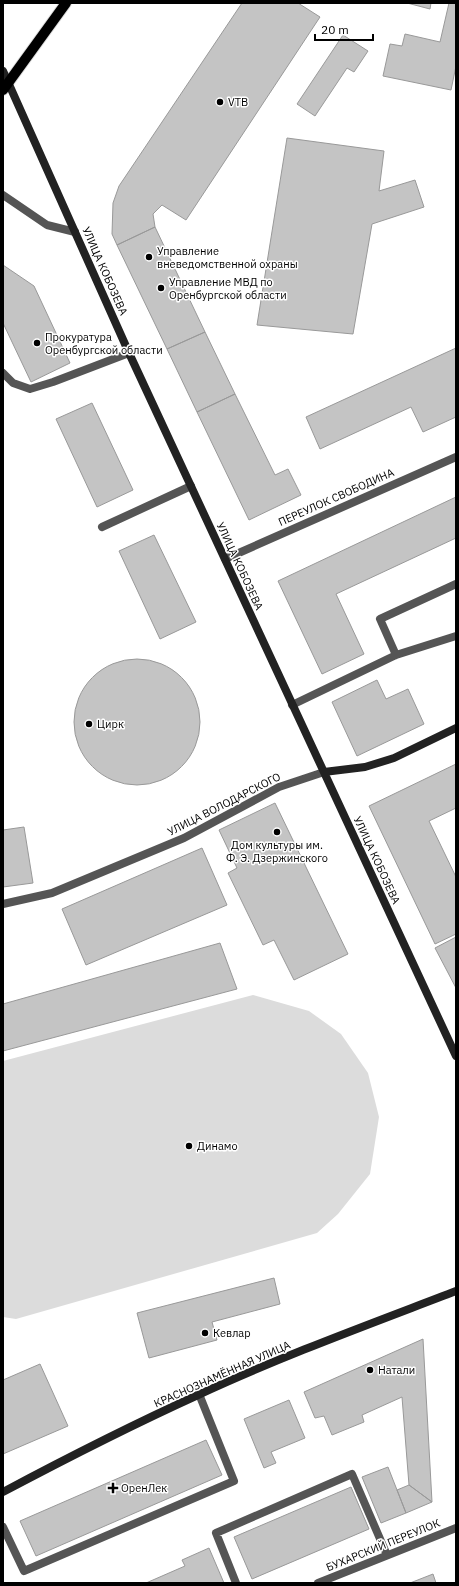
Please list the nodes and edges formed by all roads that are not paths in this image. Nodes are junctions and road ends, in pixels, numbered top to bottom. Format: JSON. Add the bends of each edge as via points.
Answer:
{"nodes":[{"id":1,"x":66,"y":3,"type":"edge"},
{"id":2,"x":3,"y":71,"type":"edge"},
{"id":3,"x":6,"y":86,"type":"edge"},
{"id":4,"x":3,"y":195,"type":"edge"},
{"id":5,"x":75,"y":232,"type":"junction"},
{"id":6,"x":129,"y":353,"type":"junction"},
{"id":7,"x":3,"y":373,"type":"edge"},
{"id":8,"x":456,"y":457,"type":"edge"},
{"id":9,"x":191,"y":486,"type":"junction"},
{"id":10,"x":102,"y":527,"type":"dead end"},
{"id":11,"x":225,"y":559,"type":"junction"},
{"id":12,"x":456,"y":584,"type":"edge"},
{"id":13,"x":456,"y":636,"type":"edge"},
{"id":14,"x":396,"y":656,"type":"junction"},
{"id":15,"x":292,"y":705,"type":"junction"},
{"id":16,"x":456,"y":728,"type":"edge"},
{"id":17,"x":324,"y":772,"type":"junction"},
{"id":18,"x":3,"y":904,"type":"edge"},
{"id":19,"x":456,"y":1056,"type":"edge"},
{"id":20,"x":456,"y":1291,"type":"edge"},
{"id":21,"x":199,"y":1394,"type":"junction"},
{"id":22,"x":3,"y":1492,"type":"edge"},
{"id":23,"x":3,"y":1527,"type":"edge"},
{"id":24,"x":456,"y":1528,"type":"edge"},
{"id":25,"x":387,"y":1555,"type":"junction"},
{"id":26,"x":236,"y":1583,"type":"edge"},
{"id":27,"x":318,"y":1583,"type":"edge"}],
"edges":[{"from":1,"to":3,"type":"main road"},
{"from":2,"to":3,"type":"main road","name":"УЛИЦА КОБОЗЕВА"},
{"from":3,"to":5,"type":"main road","name":"УЛИЦА КОБОЗЕВА"},
{"from":4,"to":5,"type":"street","via":[[47,225]]},
{"from":5,"to":6,"type":"main road","name":"УЛИЦА КОБОЗЕВА"},
{"from":6,"to":7,"type":"street","via":[[30,389],[13,383]]},
{"from":6,"to":9,"type":"main road","name":"УЛИЦА КОБОЗЕВА"},
{"from":8,"to":11,"type":"street","name":"ПЕРЕУЛОК СВОБОДИНА"},
{"from":9,"to":10,"type":"street"},
{"from":9,"to":11,"type":"main road","name":"УЛИЦА КОБОЗЕВА"},
{"from":11,"to":15,"type":"main road","name":"УЛИЦА КОБОЗЕВА"},
{"from":12,"to":14,"type":"street","via":[[380,619]]},
{"from":13,"to":14,"type":"street"},
{"from":14,"to":15,"type":"street"},
{"from":15,"to":17,"type":"main road","name":"УЛИЦА КОБОЗЕВА"},
{"from":16,"to":17,"type":"main road","name":"УЛИЦА ВОЛОДАРСКОГО","via":[[394,758],[365,767]]},
{"from":17,"to":18,"type":"street","name":"УЛИЦА ВОЛОДАРСКОГО","via":[[278,787],[184,838],[60,890]]},
{"from":17,"to":19,"type":"main road","name":"УЛИЦА КОБОЗЕВА"},
{"from":20,"to":21,"type":"main road","name":"КРАСНОЗНАМЁННАЯ УЛИЦА","via":[[288,1356]]},
{"from":21,"to":22,"type":"main road","name":"КРАСНОЗНАМЁННАЯ УЛИЦА","via":[[91,1445]]},
{"from":21,"to":23,"type":"street","via":[[234,1481],[24,1571]]},
{"from":24,"to":25,"type":"street","name":"БУХАРСКИЙ ПЕРЕУЛОК"},
{"from":25,"to":26,"type":"street","via":[[352,1474],[216,1533]]},
{"from":25,"to":27,"type":"street","name":"БУХАРСКИЙ ПЕРЕУЛОК"}]}
